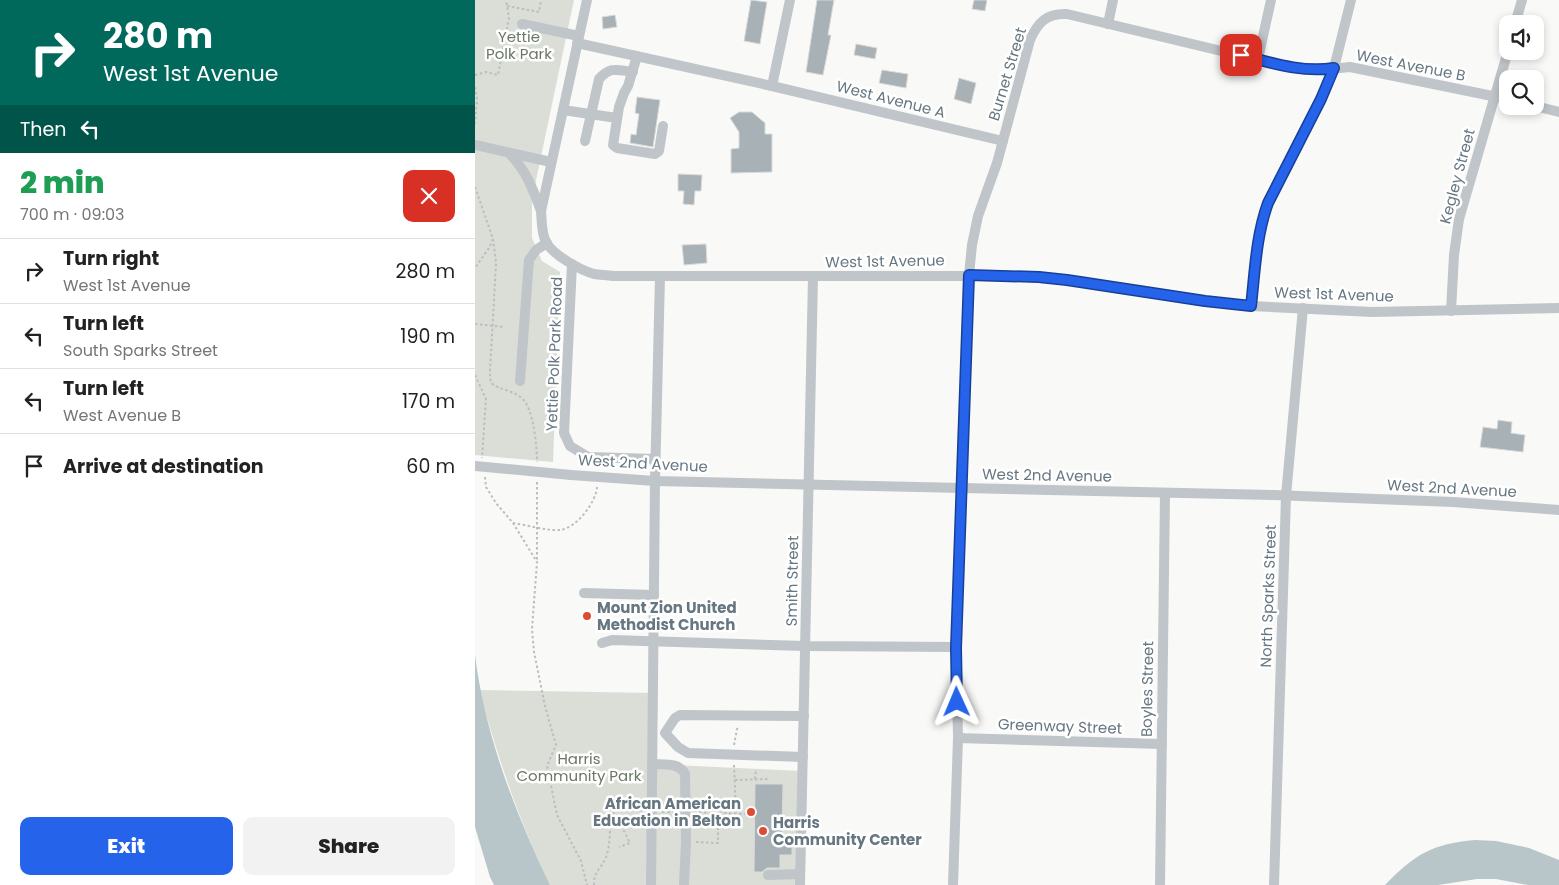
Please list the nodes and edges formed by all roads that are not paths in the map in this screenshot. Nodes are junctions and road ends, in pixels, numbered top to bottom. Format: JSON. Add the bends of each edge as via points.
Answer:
{"nodes":[{"id":1,"x":587,"y":0,"type":"edge"},
{"id":2,"x":790,"y":0,"type":"edge"},
{"id":3,"x":1113,"y":0,"type":"edge"},
{"id":4,"x":1271,"y":0,"type":"edge"},
{"id":5,"x":1351,"y":0,"type":"edge"},
{"id":6,"x":1522,"y":0,"type":"edge"},
{"id":7,"x":1518,"y":15,"type":"edge"},
{"id":8,"x":1044,"y":18,"type":"joint"},
{"id":9,"x":518,"y":22,"type":"road end"},
{"id":10,"x":1108,"y":24,"type":"junction"},
{"id":11,"x":578,"y":40,"type":"junction"},
{"id":12,"x":637,"y":56,"type":"junction"},
{"id":13,"x":1258,"y":59,"type":"junction"},
{"id":14,"x":1505,"y":60,"type":"edge"},
{"id":15,"x":1334,"y":68,"type":"junction"},
{"id":16,"x":633,"y":72,"type":"junction"},
{"id":17,"x":772,"y":86,"type":"junction"},
{"id":18,"x":1495,"y":96,"type":"junction"},
{"id":19,"x":1499,"y":97,"type":"edge"},
{"id":20,"x":1544,"y":108,"type":"edge"},
{"id":21,"x":563,"y":110,"type":"junction"},
{"id":22,"x":1559,"y":112,"type":"edge"},
{"id":23,"x":591,"y":114,"type":"junction"},
{"id":24,"x":617,"y":118,"type":"junction"},
{"id":25,"x":663,"y":126,"type":"dead end"},
{"id":26,"x":585,"y":141,"type":"dead end"},
{"id":27,"x":1003,"y":141,"type":"junction"},
{"id":28,"x":475,"y":145,"type":"edge"},
{"id":29,"x":508,"y":153,"type":"junction"},
{"id":30,"x":551,"y":162,"type":"junction"},
{"id":31,"x":541,"y":211,"type":"junction"},
{"id":32,"x":547,"y":244,"type":"junction"},
{"id":33,"x":572,"y":264,"type":"junction"},
{"id":34,"x":969,"y":275,"type":"junction"},
{"id":35,"x":660,"y":276,"type":"junction"},
{"id":36,"x":813,"y":277,"type":"junction"},
{"id":37,"x":1251,"y":306,"type":"junction"},
{"id":38,"x":1303,"y":308,"type":"junction"},
{"id":39,"x":1559,"y":308,"type":"edge"},
{"id":40,"x":1451,"y":311,"type":"junction"},
{"id":41,"x":520,"y":381,"type":"dead end"},
{"id":42,"x":655,"y":459,"type":"junction"},
{"id":43,"x":480,"y":467,"type":"edge"},
{"id":44,"x":655,"y":480,"type":"junction"},
{"id":45,"x":809,"y":484,"type":"junction"},
{"id":46,"x":961,"y":488,"type":"junction"},
{"id":47,"x":1165,"y":493,"type":"junction"},
{"id":48,"x":1286,"y":496,"type":"junction"},
{"id":49,"x":1559,"y":510,"type":"edge"},
{"id":50,"x":583,"y":593,"type":"dead end"},
{"id":51,"x":654,"y":595,"type":"junction"},
{"id":52,"x":653,"y":641,"type":"junction"},
{"id":53,"x":602,"y":643,"type":"dead end"},
{"id":54,"x":805,"y":646,"type":"junction"},
{"id":55,"x":956,"y":648,"type":"junction"},
{"id":56,"x":804,"y":716,"type":"junction"},
{"id":57,"x":653,"y":733,"type":"junction"},
{"id":58,"x":665,"y":733,"type":"junction"},
{"id":59,"x":958,"y":738,"type":"junction"},
{"id":60,"x":1162,"y":744,"type":"junction"},
{"id":61,"x":803,"y":757,"type":"junction"},
{"id":62,"x":652,"y":764,"type":"junction"},
{"id":63,"x":800,"y":874,"type":"junction"},
{"id":64,"x":768,"y":875,"type":"dead end"},
{"id":65,"x":651,"y":885,"type":"edge"},
{"id":66,"x":683,"y":885,"type":"edge"},
{"id":67,"x":800,"y":885,"type":"edge"},
{"id":68,"x":953,"y":885,"type":"edge"},
{"id":69,"x":1160,"y":885,"type":"edge"},
{"id":70,"x":1274,"y":885,"type":"edge"}],
"edges":[{"from":1,"to":11,"type":"street"},
{"from":2,"to":17,"type":"street"},
{"from":3,"to":10,"type":"street"},
{"from":4,"to":13,"type":"street"},
{"from":5,"to":15,"type":"street"},
{"from":6,"to":7,"type":"street"},
{"from":8,"to":10,"type":"street","name":"West Avenue B","via":[[1067,14]]},
{"from":8,"to":27,"type":"street","name":"Burnet Street","via":[[1030,40]]},
{"from":9,"to":11,"type":"street","name":"West Avenue A"},
{"from":10,"to":13,"type":"street","name":"West Avenue B"},
{"from":11,"to":12,"type":"street","name":"West Avenue A"},
{"from":11,"to":21,"type":"street"},
{"from":12,"to":16,"type":"street"},
{"from":12,"to":17,"type":"street","name":"West Avenue A"},
{"from":13,"to":15,"type":"street","name":"West Avenue B","via":[[1300,69]]},
{"from":14,"to":18,"type":"street","name":"Kegley Street"},
{"from":15,"to":18,"type":"street","name":"West Avenue B","via":[[1350,67]]},
{"from":15,"to":37,"type":"street","via":[[1262,218]]},
{"from":16,"to":23,"type":"street","via":[[607,71],[599,79]]},
{"from":16,"to":24,"type":"street"},
{"from":17,"to":27,"type":"street","name":"West Avenue A"},
{"from":18,"to":19,"type":"street","name":"West Avenue B"},
{"from":18,"to":40,"type":"street","name":"Kegley Street","via":[[1459,219]]},
{"from":20,"to":22,"type":"street"},
{"from":21,"to":23,"type":"street"},
{"from":21,"to":30,"type":"street"},
{"from":23,"to":24,"type":"street"},
{"from":23,"to":26,"type":"street"},
{"from":24,"to":25,"type":"street","via":[[613,145],[645,154],[659,151]]},
{"from":27,"to":34,"type":"street","name":"Burnet Street","via":[[979,216]]},
{"from":28,"to":29,"type":"street"},
{"from":29,"to":30,"type":"street"},
{"from":29,"to":31,"type":"street","via":[[526,174]]},
{"from":30,"to":31,"type":"street"},
{"from":31,"to":32,"type":"street","via":[[542,232]]},
{"from":32,"to":33,"type":"street","name":"West 1st Avenue"},
{"from":32,"to":41,"type":"street","via":[[536,250],[529,260]]},
{"from":33,"to":35,"type":"street","name":"West 1st Avenue","via":[[592,273],[613,276]]},
{"from":33,"to":42,"type":"street","name":"Yettie Polk Park Road","via":[[564,433],[570,446],[588,457]]},
{"from":34,"to":36,"type":"street","name":"West 1st Avenue"},
{"from":34,"to":37,"type":"street","name":"West 1st Avenue","via":[[1058,279]]},
{"from":34,"to":46,"type":"street","name":"Burnet Street"},
{"from":35,"to":36,"type":"street","name":"West 1st Avenue"},
{"from":35,"to":42,"type":"street"},
{"from":36,"to":45,"type":"street","name":"Smith Street"},
{"from":37,"to":38,"type":"street","name":"West 1st Avenue"},
{"from":38,"to":40,"type":"street","name":"West 1st Avenue","via":[[1372,312]]},
{"from":38,"to":48,"type":"street","name":"North Sparks Street"},
{"from":39,"to":40,"type":"street","name":"West 1st Avenue"},
{"from":42,"to":44,"type":"street"},
{"from":43,"to":44,"type":"street","name":"West 2nd Avenue","bridge":true},
{"from":44,"to":45,"type":"street","name":"West 2nd Avenue"},
{"from":44,"to":51,"type":"street"},
{"from":45,"to":46,"type":"street","name":"West 2nd Avenue"},
{"from":45,"to":54,"type":"street","name":"Smith Street"},
{"from":46,"to":47,"type":"street","name":"West 2nd Avenue"},
{"from":46,"to":55,"type":"street","name":"Burnet Street"},
{"from":47,"to":48,"type":"street","name":"West 2nd Avenue"},
{"from":47,"to":60,"type":"street","name":"Boyles Street"},
{"from":48,"to":49,"type":"street","name":"West 2nd Avenue","via":[[1453,502]]},
{"from":48,"to":70,"type":"street","name":"North Sparks Street"},
{"from":50,"to":51,"type":"street"},
{"from":51,"to":52,"type":"street"},
{"from":52,"to":53,"type":"street","via":[[612,640]]},
{"from":52,"to":54,"type":"street"},
{"from":52,"to":57,"type":"street"},
{"from":54,"to":55,"type":"street"},
{"from":54,"to":56,"type":"street","name":"Smith Street"},
{"from":55,"to":59,"type":"street","name":"Burnet Street"},
{"from":56,"to":58,"type":"street","via":[[680,716]]},
{"from":56,"to":61,"type":"street","name":"Smith Street"},
{"from":57,"to":58,"type":"street"},
{"from":57,"to":62,"type":"street"},
{"from":58,"to":61,"type":"street","via":[[688,753]]},
{"from":59,"to":60,"type":"street","name":"Greenway Street"},
{"from":59,"to":68,"type":"street","name":"Burnet Street"},
{"from":60,"to":69,"type":"street","name":"Boyles Street"},
{"from":61,"to":63,"type":"street","name":"Smith Street"},
{"from":62,"to":65,"type":"street"},
{"from":62,"to":66,"type":"street","via":[[675,765],[685,774]]},
{"from":63,"to":64,"type":"street"},
{"from":63,"to":67,"type":"street","name":"Smith Street"}]}
